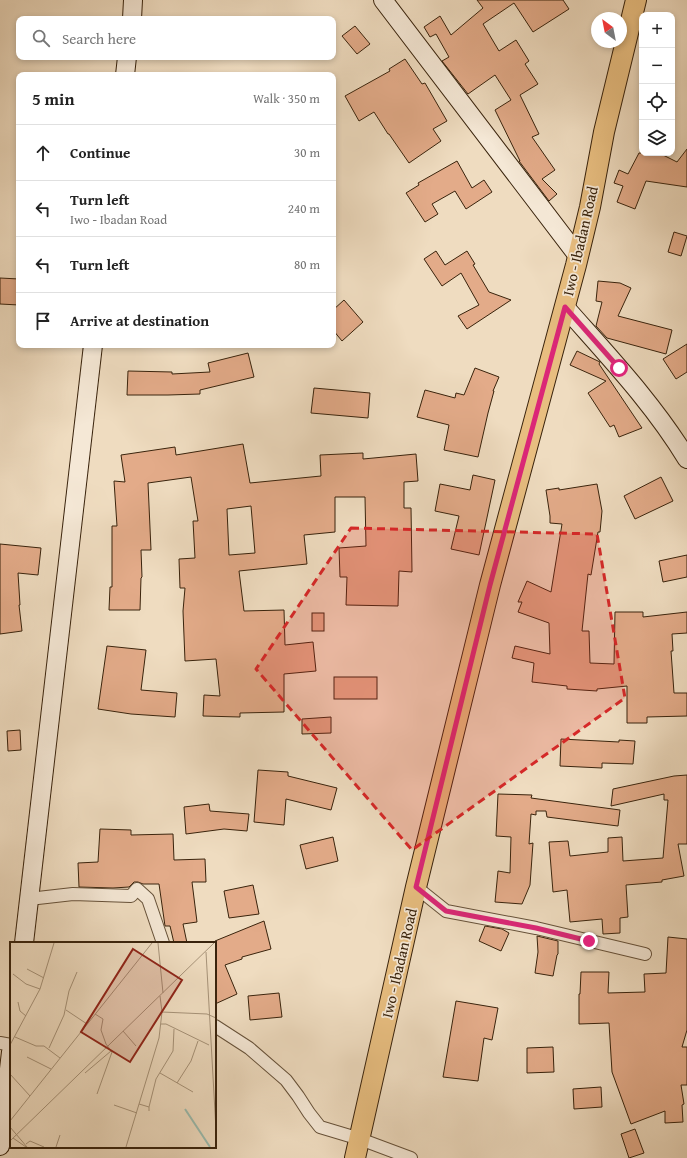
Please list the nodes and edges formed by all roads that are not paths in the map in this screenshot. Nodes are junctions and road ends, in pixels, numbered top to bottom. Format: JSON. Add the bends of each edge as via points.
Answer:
{"nodes":[{"id":1,"x":133,"y":0,"type":"edge"},
{"id":2,"x":383,"y":0,"type":"edge"},
{"id":3,"x":636,"y":0,"type":"edge"},
{"id":4,"x":132,"y":16,"type":"edge"},
{"id":5,"x":127,"y":60,"type":"edge"},
{"id":6,"x":125,"y":72,"type":"edge"},
{"id":7,"x":578,"y":256,"type":"junction"},
{"id":8,"x":565,"y":307,"type":"junction"},
{"id":9,"x":93,"y":348,"type":"edge"},
{"id":10,"x":687,"y":458,"type":"edge"},
{"id":11,"x":416,"y":887,"type":"junction"},
{"id":12,"x":29,"y":899,"type":"junction"},
{"id":13,"x":24,"y":942,"type":"edge"},
{"id":14,"x":163,"y":942,"type":"edge"},
{"id":15,"x":645,"y":954,"type":"dead end"},
{"id":16,"x":216,"y":1027,"type":"edge"},
{"id":17,"x":0,"y":1043,"type":"edge"},
{"id":18,"x":10,"y":1045,"type":"edge"},
{"id":19,"x":10,"y":1061,"type":"edge"},
{"id":20,"x":0,"y":1146,"type":"edge"},
{"id":21,"x":358,"y":1149,"type":"edge"},
{"id":22,"x":411,"y":1158,"type":"edge"}],
"edges":[{"from":1,"to":4,"type":"street"},
{"from":2,"to":7,"type":"street"},
{"from":3,"to":7,"type":"main road","name":"Iwo - Ibadan Road","via":[[604,132]]},
{"from":5,"to":6,"type":"street"},
{"from":7,"to":8,"type":"main road","name":"Iwo - Ibadan Road"},
{"from":8,"to":10,"type":"street","via":[[659,417]]},
{"from":8,"to":11,"type":"main road","name":"Iwo - Ibadan Road","via":[[490,585]]},
{"from":9,"to":12,"type":"street"},
{"from":11,"to":15,"type":"street","via":[[446,911],[536,928]]},
{"from":11,"to":21,"type":"main road","name":"Iwo - Ibadan Road"},
{"from":12,"to":13,"type":"street"},
{"from":12,"to":14,"type":"street","via":[[73,894],[131,896],[137,890],[148,899]]},
{"from":16,"to":21,"type":"street","via":[[249,1048],[286,1080],[320,1127]]},
{"from":17,"to":18,"type":"street"},
{"from":19,"to":20,"type":"street"},
{"from":21,"to":22,"type":"street"}]}
